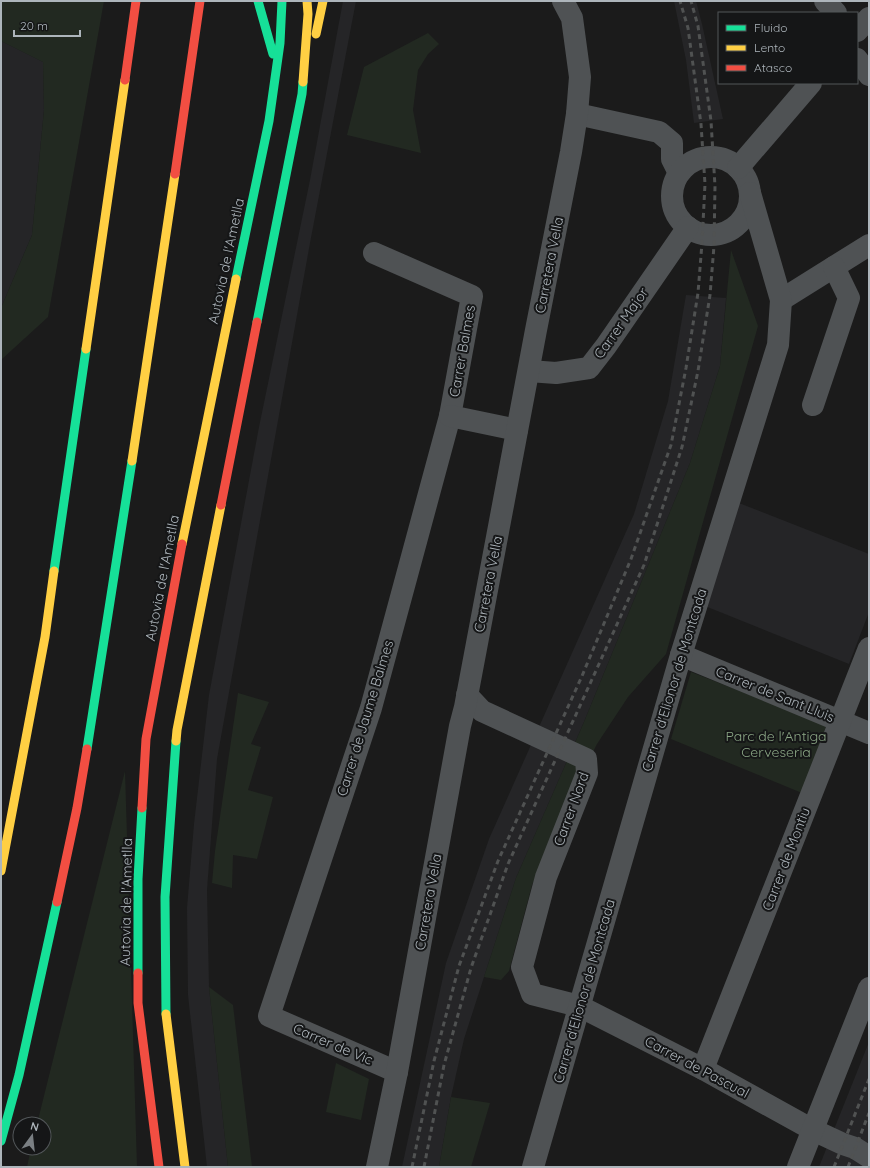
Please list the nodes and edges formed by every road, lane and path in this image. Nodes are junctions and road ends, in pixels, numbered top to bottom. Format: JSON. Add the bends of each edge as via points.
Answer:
{"nodes":[{"id":1,"x":136,"y":1,"type":"edge"},
{"id":2,"x":200,"y":1,"type":"edge"},
{"id":3,"x":258,"y":1,"type":"edge"},
{"id":4,"x":282,"y":1,"type":"edge"},
{"id":5,"x":307,"y":1,"type":"edge"},
{"id":6,"x":323,"y":1,"type":"edge"},
{"id":7,"x":564,"y":1,"type":"edge"},
{"id":8,"x":825,"y":1,"type":"edge"},
{"id":9,"x":835,"y":12,"type":"edge"},
{"id":10,"x":869,"y":18,"type":"edge"},
{"id":11,"x":858,"y":30,"type":"edge"},
{"id":12,"x":858,"y":60,"type":"edge"},
{"id":13,"x":277,"y":68,"type":"junction"},
{"id":14,"x":869,"y":75,"type":"edge"},
{"id":15,"x":810,"y":84,"type":"edge"},
{"id":16,"x":302,"y":94,"type":"junction"},
{"id":17,"x":577,"y":114,"type":"junction"},
{"id":18,"x":738,"y":168,"type":"junction"},
{"id":19,"x":679,"y":173,"type":"junction"},
{"id":20,"x":750,"y":193,"type":"junction"},
{"id":21,"x":688,"y":227,"type":"junction"},
{"id":22,"x":869,"y":245,"type":"edge"},
{"id":23,"x":374,"y":253,"type":"dead end"},
{"id":24,"x":834,"y":267,"type":"junction"},
{"id":25,"x":781,"y":300,"type":"junction"},
{"id":26,"x":529,"y":371,"type":"junction"},
{"id":27,"x":813,"y":405,"type":"dead end"},
{"id":28,"x":450,"y":416,"type":"junction"},
{"id":29,"x":517,"y":430,"type":"junction"},
{"id":30,"x":869,"y":648,"type":"edge"},
{"id":31,"x":681,"y":656,"type":"junction"},
{"id":32,"x":467,"y":695,"type":"junction"},
{"id":33,"x":840,"y":721,"type":"junction"},
{"id":34,"x":869,"y":733,"type":"edge"},
{"id":35,"x":1,"y":871,"type":"edge"},
{"id":36,"x":522,"y":967,"type":"joint"},
{"id":37,"x":869,"y":988,"type":"edge"},
{"id":38,"x":579,"y":1006,"type":"junction"},
{"id":39,"x":269,"y":1016,"type":"joint"},
{"id":40,"x":703,"y":1069,"type":"junction"},
{"id":41,"x":397,"y":1072,"type":"junction"},
{"id":42,"x":813,"y":1130,"type":"junction"},
{"id":43,"x":1,"y":1141,"type":"edge"},
{"id":44,"x":869,"y":1157,"type":"edge"},
{"id":45,"x":159,"y":1167,"type":"edge"},
{"id":46,"x":185,"y":1167,"type":"edge"},
{"id":47,"x":377,"y":1167,"type":"edge"},
{"id":48,"x":533,"y":1167,"type":"edge"},
{"id":49,"x":798,"y":1167,"type":"edge"}],
"edges":[{"from":1,"to":35,"type":"highway","via":[[45,637]]},
{"from":2,"to":43,"type":"highway","via":[[154,317],[77,808],[19,1075]]},
{"from":3,"to":13,"type":"highway"},
{"from":4,"to":13,"type":"highway","name":"Autovia de l'Ametlla"},
{"from":5,"to":16,"type":"highway"},
{"from":6,"to":16,"type":"highway"},
{"from":7,"to":17,"type":"street","name":"Carretera Vella","via":[[572,18],[580,77]]},
{"from":8,"to":9,"type":"street"},
{"from":10,"to":11,"type":"street"},
{"from":12,"to":14,"type":"street"},
{"from":13,"to":45,"type":"highway","name":"Autovia de l'Ametlla","via":[[269,121],[188,517],[146,739],[138,879],[138,1003]]},
{"from":15,"to":18,"type":"street"},
{"from":16,"to":46,"type":"highway","via":[[177,730],[166,897],[165,1005]]},
{"from":17,"to":19,"type":"street","via":[[659,132],[672,143],[672,159]]},
{"from":17,"to":26,"type":"street","name":"Carretera Vella"},
{"from":18,"to":19,"type":"street","via":[[729,161],[708,157],[697,159]]},
{"from":18,"to":20,"type":"street","via":[[746,180]]},
{"from":19,"to":21,"type":"street","via":[[673,184],[672,196],[679,219]]},
{"from":20,"to":21,"type":"street","via":[[743,217],[735,226],[711,235],[699,233]]},
{"from":20,"to":25,"type":"street","name":"Carrer d'Elionor de Montcada"},
{"from":21,"to":26,"type":"street","name":"Carrer Major","via":[[589,368],[556,373]]},
{"from":22,"to":24,"type":"street"},
{"from":23,"to":28,"type":"street","name":"Carrer Balmes","via":[[472,296]]},
{"from":24,"to":25,"type":"street"},
{"from":24,"to":27,"type":"street","via":[[849,298]]},
{"from":25,"to":31,"type":"street","name":"Carrer d'Elionor de Montcada","via":[[778,345]]},
{"from":26,"to":29,"type":"street","name":"Carretera Vella"},
{"from":28,"to":29,"type":"street"},
{"from":28,"to":39,"type":"street","name":"Carrer de Jaume Balmes","via":[[371,708]]},
{"from":29,"to":32,"type":"street","name":"Carretera Vella"},
{"from":30,"to":33,"type":"street","name":"Carrer de Montiu"},
{"from":31,"to":33,"type":"street","name":"Carrer de Sant Lluis"},
{"from":31,"to":38,"type":"street","name":"Carrer d'Elionor de Montcada"},
{"from":32,"to":36,"type":"street","name":"Carrer Nord","via":[[482,711],[586,760],[588,773],[546,877]]},
{"from":32,"to":41,"type":"street","name":"Carretera Vella"},
{"from":33,"to":34,"type":"street","name":"Carrer de Sant Lluis"},
{"from":33,"to":40,"type":"street","name":"Carrer de Montiu"},
{"from":36,"to":38,"type":"street","name":"Carrer de Pascual","via":[[532,994]]},
{"from":37,"to":42,"type":"street"},
{"from":38,"to":40,"type":"street","name":"Carrer de Pascual"},
{"from":38,"to":48,"type":"street","name":"Carrer d'Elionor de Montcada"},
{"from":39,"to":41,"type":"street","name":"Carrer de Vic"},
{"from":40,"to":42,"type":"street","name":"Carrer de Pascual"},
{"from":41,"to":47,"type":"street","name":"Carretera Vella"},
{"from":42,"to":44,"type":"street","name":"Carrer de Pascual","via":[[855,1148]]},
{"from":42,"to":49,"type":"street"}]}
